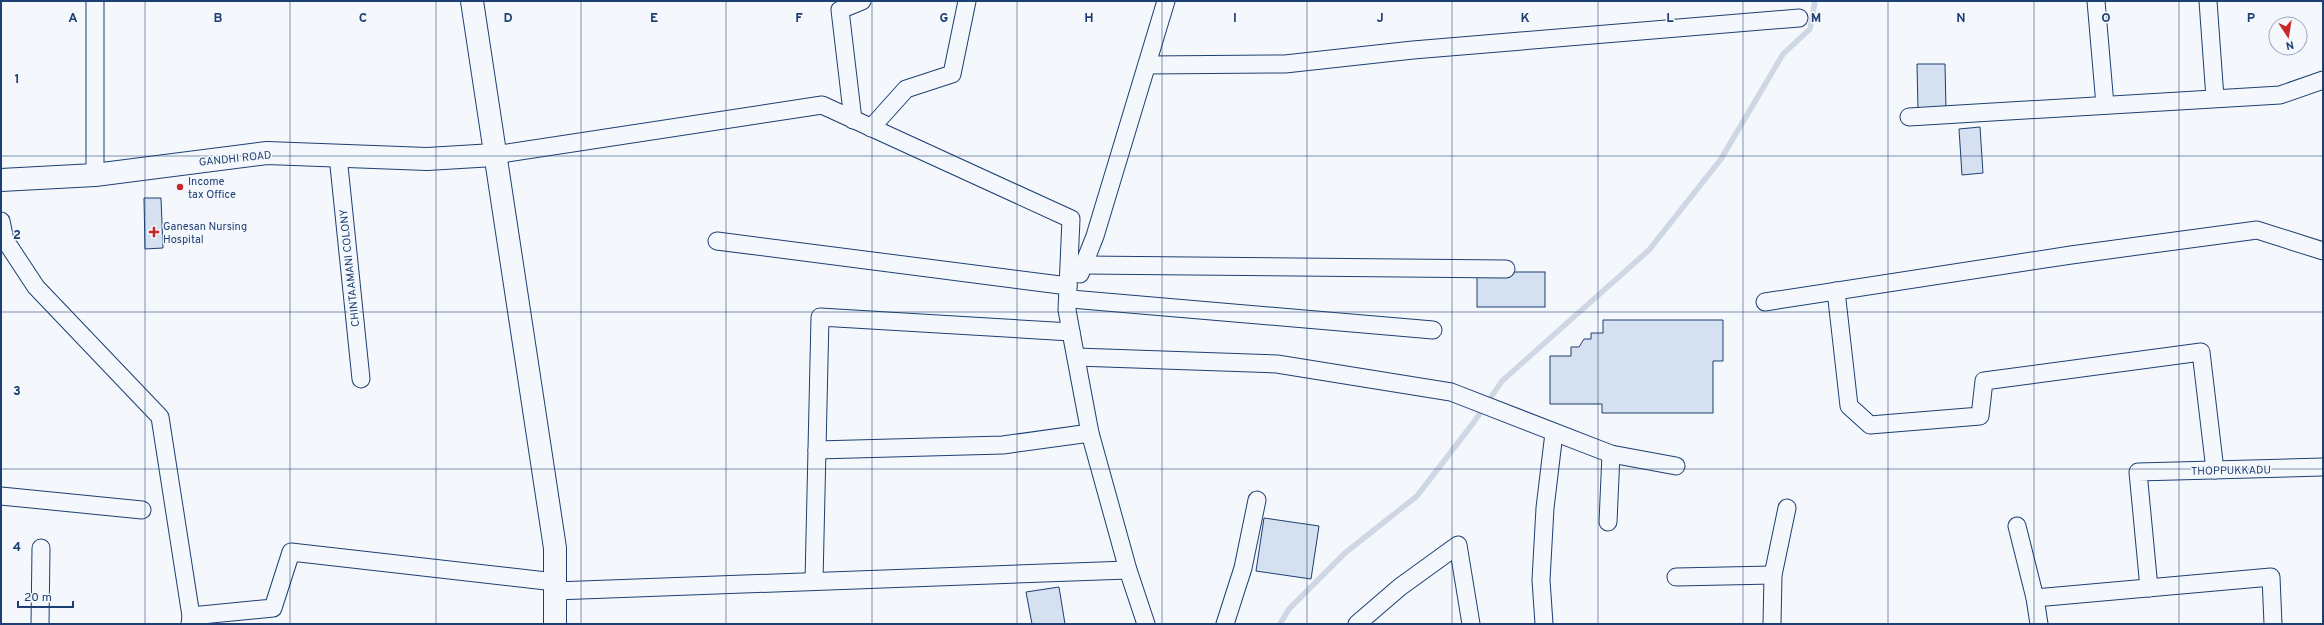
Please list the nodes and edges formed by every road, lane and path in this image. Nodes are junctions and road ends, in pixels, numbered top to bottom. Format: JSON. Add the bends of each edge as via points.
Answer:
{"nodes":[{"id":1,"x":95,"y":1,"type":"edge"},
{"id":2,"x":472,"y":1,"type":"edge"},
{"id":3,"x":862,"y":1,"type":"edge"},
{"id":4,"x":967,"y":1,"type":"edge"},
{"id":5,"x":1166,"y":1,"type":"edge"},
{"id":6,"x":2096,"y":1,"type":"edge"},
{"id":7,"x":2208,"y":1,"type":"edge"},
{"id":8,"x":1799,"y":18,"type":"dead end"},
{"id":9,"x":1147,"y":65,"type":"junction"},
{"id":10,"x":2323,"y":80,"type":"edge"},
{"id":11,"x":2215,"y":98,"type":"junction"},
{"id":12,"x":2105,"y":105,"type":"junction"},
{"id":13,"x":1909,"y":117,"type":"dead end"},
{"id":14,"x":853,"y":120,"type":"junction"},
{"id":15,"x":872,"y":128,"type":"junction"},
{"id":16,"x":494,"y":155,"type":"junction"},
{"id":17,"x":338,"y":156,"type":"junction"},
{"id":18,"x":95,"y":175,"type":"junction"},
{"id":19,"x":1,"y":180,"type":"edge"},
{"id":20,"x":1,"y":221,"type":"edge"},
{"id":21,"x":717,"y":241,"type":"dead end"},
{"id":22,"x":2323,"y":251,"type":"edge"},
{"id":23,"x":1084,"y":265,"type":"junction"},
{"id":24,"x":1506,"y":269,"type":"dead end"},
{"id":25,"x":1836,"y":291,"type":"junction"},
{"id":26,"x":1069,"y":298,"type":"junction"},
{"id":27,"x":1765,"y":302,"type":"dead end"},
{"id":28,"x":1433,"y":330,"type":"dead end"},
{"id":29,"x":1071,"y":332,"type":"junction"},
{"id":30,"x":1076,"y":357,"type":"junction"},
{"id":31,"x":361,"y":380,"type":"dead end"},
{"id":32,"x":1554,"y":433,"type":"junction"},
{"id":33,"x":1090,"y":434,"type":"junction"},
{"id":34,"x":817,"y":450,"type":"junction"},
{"id":35,"x":1610,"y":454,"type":"junction"},
{"id":36,"x":1676,"y":466,"type":"dead end"},
{"id":37,"x":2323,"y":468,"type":"edge"},
{"id":38,"x":2215,"y":470,"type":"junction"},
{"id":39,"x":1,"y":496,"type":"edge"},
{"id":40,"x":1257,"y":500,"type":"dead end"},
{"id":41,"x":1787,"y":508,"type":"dead end"},
{"id":42,"x":142,"y":510,"type":"dead end"},
{"id":43,"x":1608,"y":522,"type":"dead end"},
{"id":44,"x":2017,"y":526,"type":"dead end"},
{"id":45,"x":40,"y":548,"type":"dead end"},
{"id":46,"x":1128,"y":570,"type":"junction"},
{"id":47,"x":1773,"y":575,"type":"junction"},
{"id":48,"x":1676,"y":577,"type":"dead end"},
{"id":49,"x":814,"y":581,"type":"junction"},
{"id":50,"x":555,"y":587,"type":"junction"},
{"id":51,"x":2149,"y":588,"type":"junction"},
{"id":52,"x":2035,"y":598,"type":"junction"},
{"id":53,"x":190,"y":620,"type":"edge"},
{"id":54,"x":40,"y":624,"type":"edge"},
{"id":55,"x":555,"y":624,"type":"edge"},
{"id":56,"x":1146,"y":624,"type":"edge"},
{"id":57,"x":1225,"y":624,"type":"edge"},
{"id":58,"x":1357,"y":624,"type":"edge"},
{"id":59,"x":1472,"y":624,"type":"edge"},
{"id":60,"x":1544,"y":624,"type":"edge"},
{"id":61,"x":1772,"y":624,"type":"edge"},
{"id":62,"x":2039,"y":624,"type":"edge"},
{"id":63,"x":2273,"y":624,"type":"edge"}],
"edges":[{"from":1,"to":18,"type":"street"},
{"from":2,"to":16,"type":"street"},
{"from":3,"to":14,"type":"street","via":[[840,10]]},
{"from":4,"to":15,"type":"street","via":[[952,74],[906,90]]},
{"from":5,"to":9,"type":"street"},
{"from":6,"to":12,"type":"street"},
{"from":7,"to":11,"type":"street"},
{"from":8,"to":9,"type":"street","via":[[1413,50],[1285,64]]},
{"from":9,"to":23,"type":"street"},
{"from":10,"to":11,"type":"street","via":[[2280,95]]},
{"from":11,"to":12,"type":"street"},
{"from":12,"to":13,"type":"street"},
{"from":14,"to":15,"type":"street"},
{"from":14,"to":16,"type":"street","via":[[822,106]]},
{"from":15,"to":26,"type":"street","via":[[1071,219]]},
{"from":16,"to":17,"type":"street","name":"GANDHI ROAD","via":[[427,159]]},
{"from":16,"to":50,"type":"street","via":[[555,548]]},
{"from":17,"to":18,"type":"street","name":"GANDHI ROAD","via":[[266,153]]},
{"from":17,"to":31,"type":"street","name":"CHINTAAMANI COLONY"},
{"from":18,"to":19,"type":"street","name":"GANDHI ROAD"},
{"from":20,"to":53,"type":"street","via":[[5,240],[36,287],[160,417]]},
{"from":21,"to":26,"type":"street"},
{"from":22,"to":25,"type":"street","via":[[2257,230]]},
{"from":23,"to":24,"type":"street"},
{"from":23,"to":26,"type":"street"},
{"from":25,"to":27,"type":"street"},
{"from":25,"to":38,"type":"street","via":[[1849,406],[1870,425],[1980,416],[1984,381],[2201,352]]},
{"from":26,"to":28,"type":"street"},
{"from":26,"to":29,"type":"street"},
{"from":29,"to":30,"type":"street"},
{"from":29,"to":34,"type":"street","via":[[820,317]]},
{"from":30,"to":32,"type":"street","via":[[1277,364],[1451,392]]},
{"from":30,"to":33,"type":"street"},
{"from":32,"to":35,"type":"street"},
{"from":32,"to":60,"type":"street","via":[[1545,508],[1541,580]]},
{"from":33,"to":34,"type":"street","via":[[1004,445]]},
{"from":33,"to":46,"type":"street"},
{"from":34,"to":49,"type":"street"},
{"from":35,"to":36,"type":"street"},
{"from":35,"to":43,"type":"street"},
{"from":37,"to":38,"type":"street","name":"THOPPUKKADU"},
{"from":38,"to":51,"type":"street","name":"THOPPUKKADU","via":[[2138,472]]},
{"from":39,"to":42,"type":"street"},
{"from":40,"to":57,"type":"street","via":[[1243,568]]},
{"from":41,"to":47,"type":"street"},
{"from":44,"to":52,"type":"street"},
{"from":45,"to":54,"type":"street"},
{"from":46,"to":49,"type":"street"},
{"from":46,"to":56,"type":"street"},
{"from":47,"to":48,"type":"street"},
{"from":47,"to":61,"type":"street"},
{"from":49,"to":50,"type":"street"},
{"from":50,"to":53,"type":"street","via":[[291,552],[273,608]]},
{"from":50,"to":55,"type":"street"},
{"from":51,"to":52,"type":"street"},
{"from":51,"to":63,"type":"street","via":[[2270,578]]},
{"from":52,"to":62,"type":"street"},
{"from":58,"to":59,"type":"street","via":[[1400,587],[1458,545]]}]}
